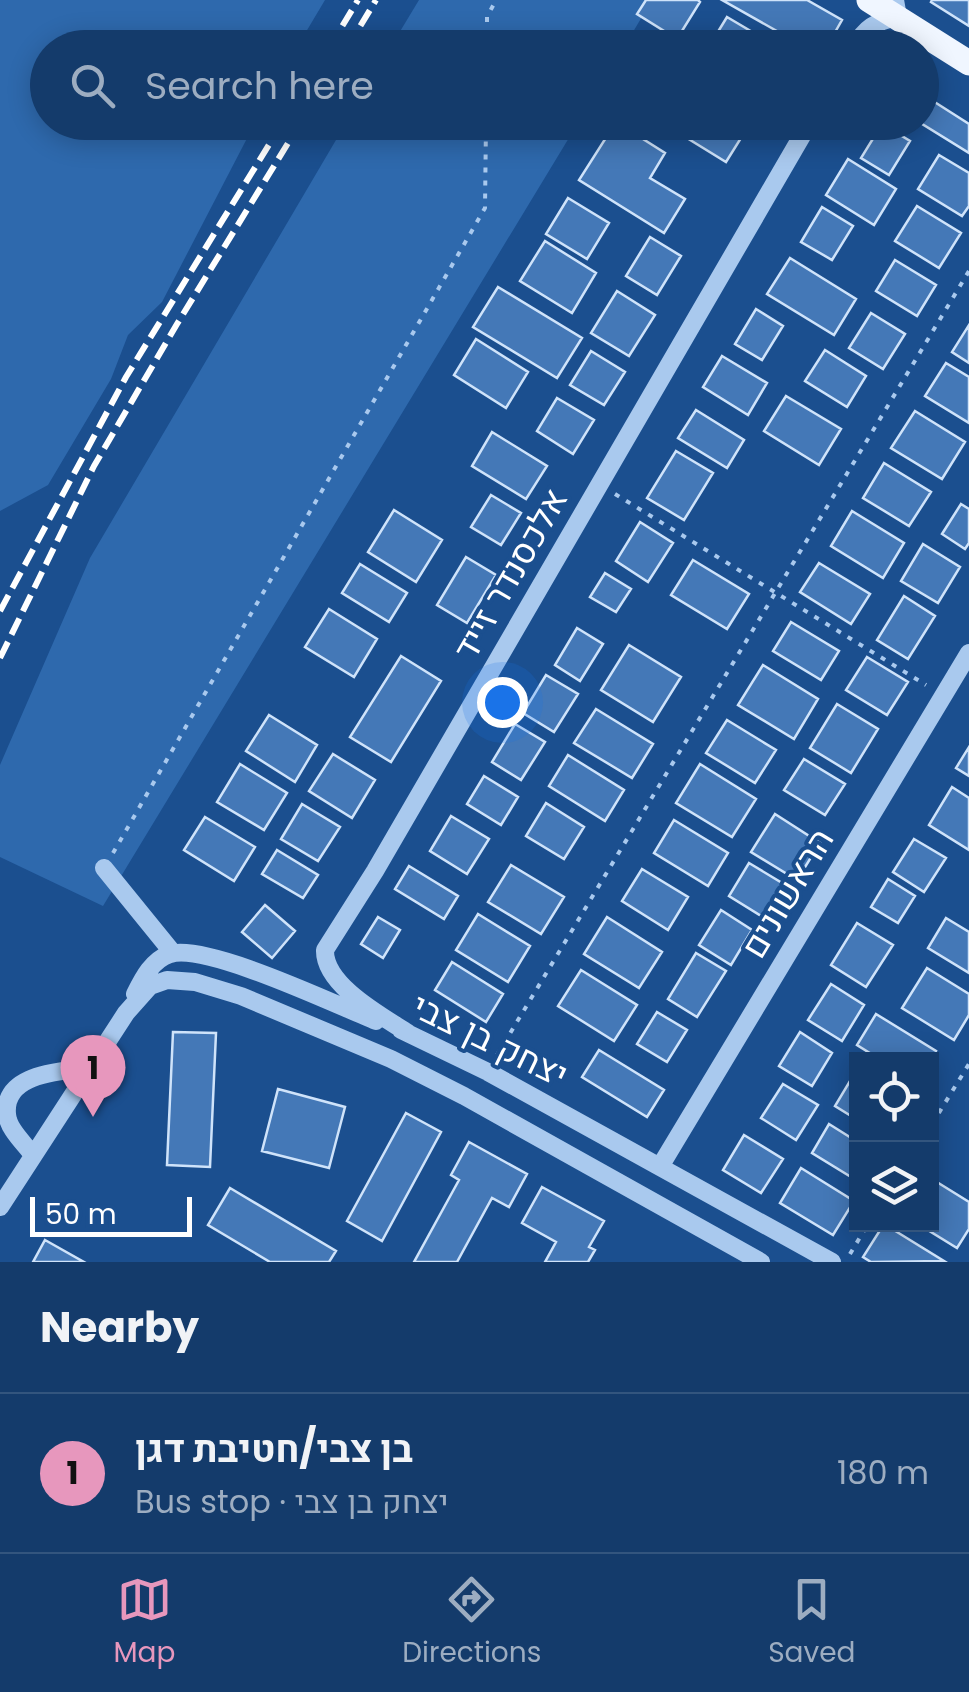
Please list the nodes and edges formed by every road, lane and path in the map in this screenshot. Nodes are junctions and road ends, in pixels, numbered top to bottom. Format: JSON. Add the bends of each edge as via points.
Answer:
{"nodes":[{"id":1,"x":496,"y":0,"type":"edge"},
{"id":2,"x":869,"y":0,"type":"edge"},
{"id":3,"x":896,"y":8,"type":"edge"},
{"id":4,"x":487,"y":30,"type":"edge"},
{"id":5,"x":865,"y":30,"type":"edge"},
{"id":6,"x":926,"y":30,"type":"edge"},
{"id":7,"x":939,"y":40,"type":"edge"},
{"id":8,"x":969,"y":62,"type":"edge"},
{"id":9,"x":486,"y":140,"type":"edge"},
{"id":10,"x":800,"y":140,"type":"edge"},
{"id":11,"x":969,"y":271,"type":"edge"},
{"id":12,"x":600,"y":485,"type":"junction"},
{"id":13,"x":773,"y":593,"type":"junction"},
{"id":14,"x":969,"y":654,"type":"edge"},
{"id":15,"x":944,"y":695,"type":"junction"},
{"id":16,"x":104,"y":868,"type":"joint"},
{"id":17,"x":173,"y":953,"type":"junction"},
{"id":18,"x":126,"y":1012,"type":"junction"},
{"id":19,"x":408,"y":1034,"type":"junction"},
{"id":20,"x":969,"y":1064,"type":"edge"},
{"id":21,"x":89,"y":1067,"type":"junction"},
{"id":22,"x":488,"y":1072,"type":"junction"},
{"id":23,"x":939,"y":1113,"type":"edge"},
{"id":24,"x":32,"y":1154,"type":"junction"},
{"id":25,"x":660,"y":1165,"type":"junction"},
{"id":26,"x":0,"y":1207,"type":"edge"},
{"id":27,"x":863,"y":1232,"type":"edge"},
{"id":28,"x":761,"y":1262,"type":"edge"},
{"id":29,"x":832,"y":1262,"type":"edge"},
{"id":30,"x":845,"y":1262,"type":"edge"}],
"edges":[{"from":1,"to":4,"type":"path"},
{"from":2,"to":3,"type":"main road"},
{"from":3,"to":5,"type":"street"},
{"from":3,"to":6,"type":"main road"},
{"from":7,"to":8,"type":"main road"},
{"from":9,"to":16,"type":"path","via":[[485,208]]},
{"from":10,"to":12,"type":"street","name":"אלכסנדר זייד"},
{"from":11,"to":13,"type":"path"},
{"from":12,"to":13,"type":"path"},
{"from":12,"to":19,"type":"street","name":"אלכסנדר זייד","via":[[325,950],[330,972]]},
{"from":13,"to":15,"type":"path"},
{"from":13,"to":22,"type":"path"},
{"from":14,"to":15,"type":"street","name":"הראשונים"},
{"from":15,"to":25,"type":"street","name":"הראשונים"},
{"from":16,"to":17,"type":"street"},
{"from":17,"to":18,"type":"street","name":"יצחק בן צבי","via":[[155,962]]},
{"from":17,"to":19,"type":"street","name":"יצחק בן צבי","via":[[260,974]]},
{"from":18,"to":21,"type":"street","name":"יצחק בן צבי"},
{"from":18,"to":28,"type":"street","name":"יצחק בן צבי","via":[[150,986],[167,980],[241,996],[464,1096]]},
{"from":19,"to":22,"type":"street","name":"יצחק בן צבי"},
{"from":20,"to":23,"type":"path"},
{"from":21,"to":24,"type":"street","name":"יצחק בן צבי"},
{"from":21,"to":24,"type":"street","via":[[27,1080],[11,1096],[6,1113]]},
{"from":22,"to":25,"type":"street","name":"יצחק בן צבי"},
{"from":24,"to":26,"type":"street","name":"יצחק בן צבי"},
{"from":25,"to":29,"type":"street","name":"יצחק בן צבי"},
{"from":27,"to":30,"type":"path"}]}
